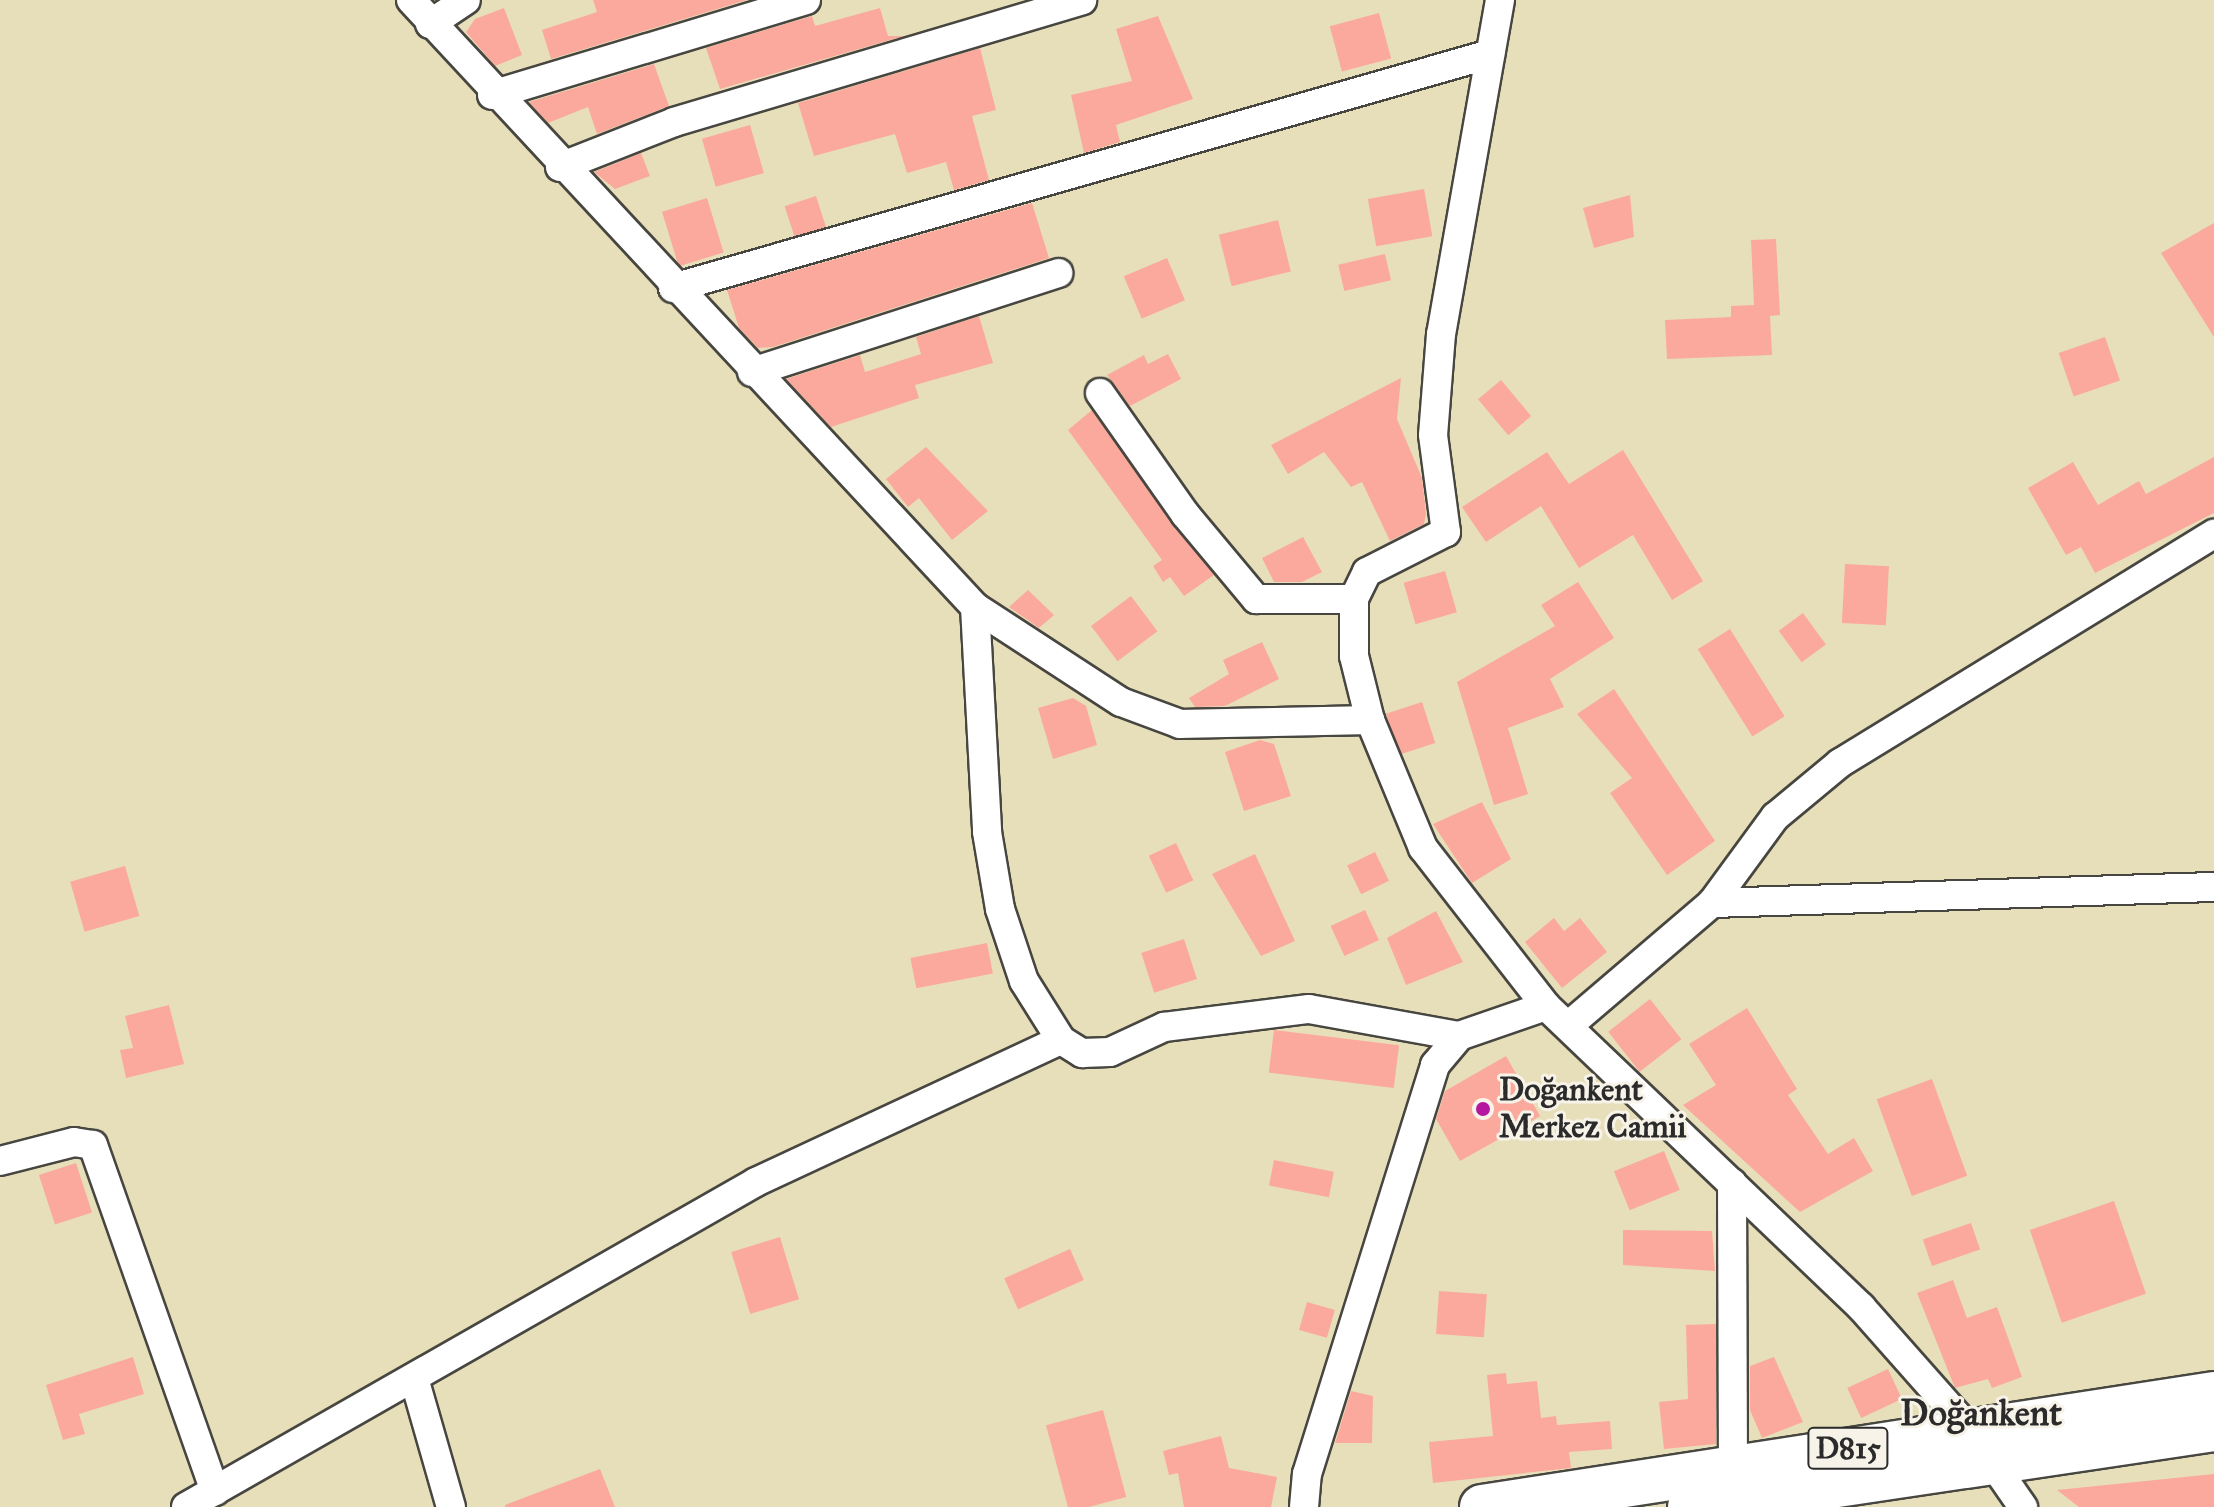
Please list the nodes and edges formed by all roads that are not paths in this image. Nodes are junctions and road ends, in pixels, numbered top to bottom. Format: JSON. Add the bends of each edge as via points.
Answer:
{"nodes":[{"id":1,"x":411,"y":0,"type":"edge"},
{"id":2,"x":466,"y":0,"type":"edge"},
{"id":3,"x":806,"y":0,"type":"edge"},
{"id":4,"x":1082,"y":0,"type":"edge"},
{"id":5,"x":1500,"y":0,"type":"edge"},
{"id":6,"x":430,"y":24,"type":"junction"},
{"id":7,"x":1490,"y":54,"type":"junction"},
{"id":8,"x":492,"y":95,"type":"junction"},
{"id":9,"x":560,"y":167,"type":"junction"},
{"id":10,"x":1058,"y":273,"type":"dead end"},
{"id":11,"x":673,"y":288,"type":"junction"},
{"id":12,"x":752,"y":372,"type":"junction"},
{"id":13,"x":1100,"y":393,"type":"dead end"},
{"id":14,"x":2214,"y":534,"type":"edge"},
{"id":15,"x":1354,"y":599,"type":"junction"},
{"id":16,"x":975,"y":607,"type":"junction"},
{"id":17,"x":1370,"y":720,"type":"junction"},
{"id":18,"x":2214,"y":887,"type":"edge"},
{"id":19,"x":1712,"y":903,"type":"junction"},
{"id":20,"x":1546,"y":1006,"type":"junction"},
{"id":21,"x":1568,"y":1026,"type":"junction"},
{"id":22,"x":1459,"y":1036,"type":"junction"},
{"id":23,"x":1061,"y":1040,"type":"junction"},
{"id":24,"x":0,"y":1161,"type":"edge"},
{"id":25,"x":1732,"y":1183,"type":"junction"},
{"id":26,"x":414,"y":1378,"type":"junction"},
{"id":27,"x":2214,"y":1394,"type":"edge"},
{"id":28,"x":2214,"y":1429,"type":"edge"},
{"id":29,"x":1978,"y":1444,"type":"junction"},
{"id":30,"x":1733,"y":1465,"type":"junction"},
{"id":31,"x":215,"y":1491,"type":"junction"},
{"id":32,"x":1800,"y":1497,"type":"edge"},
{"id":33,"x":1703,"y":1506,"type":"edge"},
{"id":34,"x":186,"y":1507,"type":"edge"},
{"id":35,"x":451,"y":1507,"type":"edge"},
{"id":36,"x":1304,"y":1507,"type":"edge"},
{"id":37,"x":1482,"y":1507,"type":"edge"},
{"id":38,"x":2023,"y":1507,"type":"edge"}],
"edges":[{"from":1,"to":6,"type":"street"},
{"from":2,"to":6,"type":"street"},
{"from":3,"to":8,"type":"street"},
{"from":4,"to":9,"type":"street","via":[[674,122]]},
{"from":5,"to":7,"type":"street"},
{"from":6,"to":8,"type":"street"},
{"from":7,"to":11,"type":"street"},
{"from":7,"to":15,"type":"street","via":[[1441,334],[1433,435],[1446,532],[1367,572]]},
{"from":8,"to":9,"type":"street"},
{"from":9,"to":11,"type":"street"},
{"from":10,"to":12,"type":"street"},
{"from":11,"to":12,"type":"street"},
{"from":12,"to":16,"type":"street"},
{"from":13,"to":15,"type":"street","via":[[1256,599]]},
{"from":14,"to":19,"type":"street","via":[[1840,763],[1775,817]]},
{"from":15,"to":17,"type":"street","via":[[1354,656]]},
{"from":16,"to":17,"type":"street","via":[[1121,702],[1180,724]]},
{"from":16,"to":23,"type":"street","via":[[987,832],[1000,909],[1024,981]]},
{"from":17,"to":20,"type":"street","via":[[1423,848]]},
{"from":18,"to":19,"type":"street"},
{"from":19,"to":21,"type":"street"},
{"from":20,"to":21,"type":"street"},
{"from":20,"to":22,"type":"street"},
{"from":21,"to":25,"type":"street"},
{"from":22,"to":23,"type":"street","via":[[1309,1009],[1164,1027],[1110,1052],[1082,1053]]},
{"from":22,"to":36,"type":"street","via":[[1435,1065],[1307,1474]]},
{"from":23,"to":26,"type":"street","via":[[756,1182]]},
{"from":24,"to":31,"type":"street","via":[[74,1142],[93,1145]]},
{"from":25,"to":29,"type":"street","via":[[1861,1307]]},
{"from":25,"to":30,"type":"street"},
{"from":26,"to":31,"type":"street"},
{"from":26,"to":35,"type":"street"},
{"from":27,"to":29,"type":"main road","number":"D815"},
{"from":28,"to":29,"type":"main road","number":"D815"},
{"from":29,"to":30,"type":"main road","number":"D815"},
{"from":29,"to":32,"type":"main road","number":"D815"},
{"from":29,"to":38,"type":"street"},
{"from":30,"to":37,"type":"main road","number":"D815"},
{"from":31,"to":34,"type":"street"},
{"from":32,"to":33,"type":"main road","number":"D815"}]}
